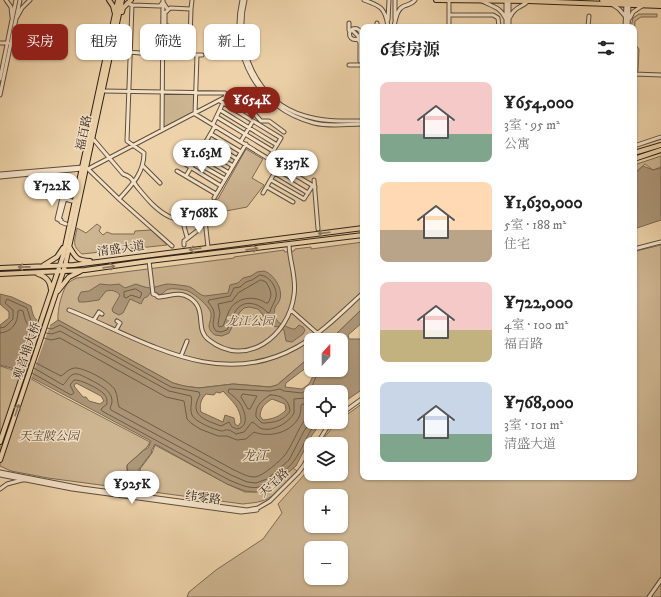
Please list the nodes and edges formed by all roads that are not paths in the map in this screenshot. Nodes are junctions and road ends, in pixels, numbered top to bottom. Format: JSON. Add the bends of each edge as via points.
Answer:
{"nodes":[{"id":1,"x":6,"y":0,"type":"edge"},
{"id":2,"x":16,"y":0,"type":"edge"},
{"id":3,"x":20,"y":0,"type":"edge"},
{"id":4,"x":30,"y":0,"type":"edge"},
{"id":5,"x":109,"y":0,"type":"edge"},
{"id":6,"x":118,"y":0,"type":"edge"},
{"id":7,"x":122,"y":0,"type":"edge"},
{"id":8,"x":192,"y":0,"type":"edge"},
{"id":9,"x":242,"y":0,"type":"edge"},
{"id":10,"x":245,"y":0,"type":"edge"},
{"id":11,"x":364,"y":0,"type":"edge"},
{"id":12,"x":389,"y":0,"type":"edge"},
{"id":13,"x":395,"y":0,"type":"edge"},
{"id":14,"x":415,"y":0,"type":"edge"},
{"id":15,"x":436,"y":0,"type":"edge"},
{"id":16,"x":449,"y":0,"type":"edge"},
{"id":17,"x":602,"y":0,"type":"edge"},
{"id":18,"x":606,"y":0,"type":"edge"},
{"id":19,"x":163,"y":1,"type":"edge"},
{"id":20,"x":482,"y":1,"type":"edge"},
{"id":21,"x":507,"y":1,"type":"edge"},
{"id":22,"x":528,"y":1,"type":"junction"},
{"id":23,"x":612,"y":1,"type":"edge"},
{"id":24,"x":646,"y":1,"type":"edge"},
{"id":25,"x":628,"y":2,"type":"edge"},
{"id":26,"x":661,"y":2,"type":"edge"},
{"id":27,"x":130,"y":3,"type":"edge"},
{"id":28,"x":642,"y":6,"type":"junction"},
{"id":29,"x":661,"y":6,"type":"edge"},
{"id":30,"x":191,"y":9,"type":"junction"},
{"id":31,"x":168,"y":10,"type":"junction"},
{"id":32,"x":449,"y":14,"type":"junction"},
{"id":33,"x":589,"y":16,"type":"dead end"},
{"id":34,"x":625,"y":16,"type":"junction"},
{"id":35,"x":117,"y":17,"type":"junction"},
{"id":36,"x":508,"y":19,"type":"junction"},
{"id":37,"x":14,"y":21,"type":"junction"},
{"id":38,"x":349,"y":23,"type":"dead end"},
{"id":39,"x":130,"y":24,"type":"edge"},
{"id":40,"x":163,"y":24,"type":"edge"},
{"id":41,"x":165,"y":24,"type":"edge"},
{"id":42,"x":190,"y":24,"type":"edge"},
{"id":43,"x":387,"y":24,"type":"edge"},
{"id":44,"x":388,"y":24,"type":"edge"},
{"id":45,"x":394,"y":24,"type":"edge"},
{"id":46,"x":395,"y":24,"type":"edge"},
{"id":47,"x":449,"y":24,"type":"edge"},
{"id":48,"x":499,"y":24,"type":"edge"},
{"id":49,"x":507,"y":24,"type":"edge"},
{"id":50,"x":509,"y":24,"type":"edge"},
{"id":51,"x":588,"y":24,"type":"edge"},
{"id":52,"x":625,"y":24,"type":"edge"},
{"id":53,"x":628,"y":24,"type":"edge"},
{"id":54,"x":629,"y":24,"type":"edge"},
{"id":55,"x":351,"y":31,"type":"junction"},
{"id":56,"x":359,"y":38,"type":"joint"},
{"id":57,"x":0,"y":43,"type":"edge"},
{"id":58,"x":8,"y":43,"type":"junction"},
{"id":59,"x":197,"y":55,"type":"joint"},
{"id":60,"x":202,"y":55,"type":"dead end"},
{"id":61,"x":129,"y":60,"type":"edge"},
{"id":62,"x":162,"y":60,"type":"edge"},
{"id":63,"x":360,"y":63,"type":"edge"},
{"id":64,"x":349,"y":65,"type":"dead end"},
{"id":65,"x":637,"y":74,"type":"edge"},
{"id":66,"x":661,"y":75,"type":"edge"},
{"id":67,"x":0,"y":79,"type":"edge"},
{"id":68,"x":129,"y":90,"type":"junction"},
{"id":69,"x":103,"y":91,"type":"junction"},
{"id":70,"x":162,"y":92,"type":"junction"},
{"id":71,"x":196,"y":93,"type":"junction"},
{"id":72,"x":0,"y":95,"type":"edge"},
{"id":73,"x":226,"y":98,"type":"junction"},
{"id":74,"x":220,"y":101,"type":"junction"},
{"id":75,"x":223,"y":103,"type":"junction"},
{"id":76,"x":220,"y":110,"type":"junction"},
{"id":77,"x":195,"y":114,"type":"junction"},
{"id":78,"x":217,"y":117,"type":"junction"},
{"id":79,"x":253,"y":121,"type":"junction"},
{"id":80,"x":360,"y":123,"type":"edge"},
{"id":81,"x":360,"y":123,"type":"edge"},
{"id":82,"x":214,"y":125,"type":"junction"},
{"id":83,"x":249,"y":128,"type":"junction"},
{"id":84,"x":162,"y":130,"type":"junction"},
{"id":85,"x":284,"y":132,"type":"dead end"},
{"id":86,"x":211,"y":134,"type":"junction"},
{"id":87,"x":245,"y":134,"type":"junction"},
{"id":88,"x":661,"y":137,"type":"edge"},
{"id":89,"x":94,"y":140,"type":"dead end"},
{"id":90,"x":207,"y":141,"type":"junction"},
{"id":91,"x":241,"y":141,"type":"junction"},
{"id":92,"x":246,"y":144,"type":"junction"},
{"id":93,"x":639,"y":144,"type":"joint"},
{"id":94,"x":661,"y":144,"type":"edge"},
{"id":95,"x":132,"y":145,"type":"junction"},
{"id":96,"x":277,"y":145,"type":"junction"},
{"id":97,"x":203,"y":148,"type":"junction"},
{"id":98,"x":661,"y":150,"type":"edge"},
{"id":99,"x":273,"y":151,"type":"junction"},
{"id":100,"x":641,"y":151,"type":"junction"},
{"id":101,"x":241,"y":152,"type":"junction"},
{"id":102,"x":637,"y":153,"type":"edge"},
{"id":103,"x":199,"y":155,"type":"junction"},
{"id":104,"x":185,"y":156,"type":"dead end"},
{"id":105,"x":109,"y":157,"type":"junction"},
{"id":106,"x":269,"y":158,"type":"junction"},
{"id":107,"x":637,"y":158,"type":"edge"},
{"id":108,"x":237,"y":159,"type":"junction"},
{"id":109,"x":195,"y":161,"type":"junction"},
{"id":110,"x":182,"y":162,"type":"dead end"},
{"id":111,"x":279,"y":165,"type":"junction"},
{"id":112,"x":143,"y":166,"type":"junction"},
{"id":113,"x":233,"y":166,"type":"junction"},
{"id":114,"x":85,"y":168,"type":"junction"},
{"id":115,"x":191,"y":168,"type":"junction"},
{"id":116,"x":177,"y":171,"type":"dead end"},
{"id":117,"x":229,"y":173,"type":"junction"},
{"id":118,"x":275,"y":173,"type":"junction"},
{"id":119,"x":0,"y":176,"type":"edge"},
{"id":120,"x":186,"y":176,"type":"junction"},
{"id":121,"x":225,"y":179,"type":"junction"},
{"id":122,"x":271,"y":180,"type":"junction"},
{"id":123,"x":314,"y":180,"type":"dead end"},
{"id":124,"x":134,"y":181,"type":"junction"},
{"id":125,"x":160,"y":183,"type":"dead end"},
{"id":126,"x":221,"y":186,"type":"junction"},
{"id":127,"x":314,"y":186,"type":"junction"},
{"id":128,"x":267,"y":187,"type":"junction"},
{"id":129,"x":263,"y":193,"type":"dead end"},
{"id":130,"x":308,"y":193,"type":"junction"},
{"id":131,"x":216,"y":194,"type":"junction"},
{"id":132,"x":214,"y":198,"type":"dead end"},
{"id":133,"x":119,"y":199,"type":"junction"},
{"id":134,"x":72,"y":201,"type":"dead end"},
{"id":135,"x":293,"y":202,"type":"dead end"},
{"id":136,"x":182,"y":220,"type":"junction"},
{"id":137,"x":66,"y":224,"type":"dead end"},
{"id":138,"x":318,"y":228,"type":"dead end"},
{"id":139,"x":360,"y":228,"type":"edge"},
{"id":140,"x":198,"y":231,"type":"dead end"},
{"id":141,"x":68,"y":232,"type":"junction"},
{"id":142,"x":360,"y":235,"type":"edge"},
{"id":143,"x":187,"y":237,"type":"junction"},
{"id":144,"x":661,"y":241,"type":"edge"},
{"id":145,"x":289,"y":244,"type":"junction"},
{"id":146,"x":184,"y":245,"type":"dead end"},
{"id":147,"x":69,"y":246,"type":"junction"},
{"id":148,"x":172,"y":246,"type":"dead end"},
{"id":149,"x":208,"y":247,"type":"junction"},
{"id":150,"x":637,"y":247,"type":"edge"},
{"id":151,"x":103,"y":261,"type":"junction"},
{"id":152,"x":149,"y":261,"type":"junction"},
{"id":153,"x":62,"y":266,"type":"junction"},
{"id":154,"x":37,"y":267,"type":"junction"},
{"id":155,"x":0,"y":268,"type":"edge"},
{"id":156,"x":85,"y":270,"type":"junction"},
{"id":157,"x":60,"y":272,"type":"junction"},
{"id":158,"x":27,"y":273,"type":"junction"},
{"id":159,"x":0,"y":274,"type":"edge"},
{"id":160,"x":51,"y":292,"type":"junction"},
{"id":161,"x":55,"y":296,"type":"junction"},
{"id":162,"x":360,"y":296,"type":"edge"},
{"id":163,"x":69,"y":310,"type":"dead end"},
{"id":164,"x":291,"y":310,"type":"junction"},
{"id":165,"x":43,"y":314,"type":"joint"},
{"id":166,"x":102,"y":314,"type":"dead end"},
{"id":167,"x":49,"y":316,"type":"joint"},
{"id":168,"x":94,"y":320,"type":"junction"},
{"id":169,"x":117,"y":321,"type":"dead end"},
{"id":170,"x":116,"y":330,"type":"junction"},
{"id":171,"x":317,"y":333,"type":"joint"},
{"id":172,"x":186,"y":341,"type":"dead end"},
{"id":173,"x":304,"y":342,"type":"edge"},
{"id":174,"x":181,"y":356,"type":"junction"},
{"id":175,"x":360,"y":399,"type":"edge"},
{"id":176,"x":348,"y":408,"type":"edge"},
{"id":177,"x":0,"y":442,"type":"edge"},
{"id":178,"x":0,"y":460,"type":"edge"},
{"id":179,"x":304,"y":465,"type":"edge"},
{"id":180,"x":304,"y":468,"type":"edge"},
{"id":181,"x":0,"y":474,"type":"edge"},
{"id":182,"x":23,"y":480,"type":"junction"},
{"id":183,"x":0,"y":489,"type":"edge"},
{"id":184,"x":262,"y":507,"type":"junction"},
{"id":185,"x":661,"y":580,"type":"edge"},
{"id":186,"x":649,"y":597,"type":"edge"}],
"edges":[{"from":1,"to":37,"type":"street","via":[[11,7]]},
{"from":2,"to":37,"type":"street"},
{"from":3,"to":37,"type":"street"},
{"from":4,"to":37,"type":"street"},
{"from":5,"to":35,"type":"main road"},
{"from":6,"to":35,"type":"main road","name":"福百路"},
{"from":7,"to":35,"type":"main road","name":"福百路"},
{"from":8,"to":30,"type":"street"},
{"from":9,"to":80,"type":"street","via":[[238,27],[242,54],[252,77],[266,96],[290,113],[315,123]]},
{"from":10,"to":81,"type":"street","via":[[241,27],[245,52],[254,74],[268,93],[280,104],[303,116]]},
{"from":11,"to":43,"type":"street","via":[[383,9]]},
{"from":12,"to":44,"type":"street"},
{"from":13,"to":45,"type":"street"},
{"from":14,"to":46,"type":"street","via":[[400,9]]},
{"from":15,"to":16,"type":"main road"},
{"from":16,"to":20,"type":"main road"},
{"from":16,"to":32,"type":"street"},
{"from":17,"to":18,"type":"main road"},
{"from":18,"to":23,"type":"main road"},
{"from":19,"to":27,"type":"street","via":[[160,6]]},
{"from":19,"to":31,"type":"street"},
{"from":19,"to":40,"type":"street"},
{"from":20,"to":21,"type":"main road"},
{"from":20,"to":36,"type":"street","via":[[498,8]]},
{"from":21,"to":22,"type":"main road"},
{"from":21,"to":36,"type":"street"},
{"from":22,"to":23,"type":"main road"},
{"from":22,"to":36,"type":"street","via":[[517,8]]},
{"from":23,"to":25,"type":"main road"},
{"from":23,"to":34,"type":"street"},
{"from":24,"to":25,"type":"main road"},
{"from":24,"to":26,"type":"main road"},
{"from":25,"to":28,"type":"main road"},
{"from":25,"to":34,"type":"street"},
{"from":25,"to":53,"type":"street"},
{"from":27,"to":35,"type":"main road"},
{"from":27,"to":39,"type":"street"},
{"from":28,"to":29,"type":"main road"},
{"from":28,"to":54,"type":"street","via":[[633,12]]},
{"from":30,"to":31,"type":"street"},
{"from":30,"to":42,"type":"street"},
{"from":31,"to":41,"type":"street","via":[[165,13]]},
{"from":32,"to":47,"type":"street"},
{"from":32,"to":48,"type":"street","via":[[493,15],[498,18]]},
{"from":33,"to":51,"type":"street"},
{"from":34,"to":52,"type":"street"},
{"from":35,"to":69,"type":"main road","name":"福百路"},
{"from":35,"to":114,"type":"main road","name":"福百路"},
{"from":36,"to":49,"type":"street"},
{"from":36,"to":50,"type":"street"},
{"from":37,"to":58,"type":"street"},
{"from":37,"to":72,"type":"street"},
{"from":38,"to":55,"type":"street"},
{"from":55,"to":56,"type":"street","via":[[358,30]]},
{"from":55,"to":56,"type":"street","via":[[351,38]]},
{"from":57,"to":58,"type":"street"},
{"from":58,"to":67,"type":"street"},
{"from":59,"to":60,"type":"street"},
{"from":59,"to":71,"type":"street"},
{"from":61,"to":68,"type":"street"},
{"from":62,"to":70,"type":"street"},
{"from":63,"to":64,"type":"street"},
{"from":65,"to":66,"type":"street"},
{"from":68,"to":69,"type":"street"},
{"from":68,"to":70,"type":"street"},
{"from":68,"to":95,"type":"street","via":[[127,141]]},
{"from":69,"to":114,"type":"main road","name":"福百路"},
{"from":70,"to":71,"type":"street"},
{"from":70,"to":84,"type":"street"},
{"from":71,"to":73,"type":"street","via":[[225,93]]},
{"from":71,"to":77,"type":"street"},
{"from":73,"to":74,"type":"street"},
{"from":73,"to":85,"type":"street","via":[[235,92],[260,121],[269,121]]},
{"from":74,"to":75,"type":"street"},
{"from":74,"to":77,"type":"street"},
{"from":75,"to":76,"type":"street"},
{"from":75,"to":79,"type":"street"},
{"from":76,"to":78,"type":"street"},
{"from":76,"to":83,"type":"street"},
{"from":77,"to":82,"type":"street"},
{"from":77,"to":84,"type":"street"},
{"from":78,"to":82,"type":"street"},
{"from":78,"to":87,"type":"street"},
{"from":79,"to":83,"type":"street"},
{"from":79,"to":96,"type":"street","via":[[281,138]]},
{"from":82,"to":86,"type":"street"},
{"from":82,"to":91,"type":"street"},
{"from":83,"to":87,"type":"street"},
{"from":83,"to":96,"type":"street"},
{"from":84,"to":95,"type":"street"},
{"from":86,"to":90,"type":"street"},
{"from":86,"to":101,"type":"street"},
{"from":87,"to":91,"type":"street"},
{"from":87,"to":99,"type":"street"},
{"from":88,"to":93,"type":"street"},
{"from":89,"to":105,"type":"street"},
{"from":90,"to":97,"type":"street"},
{"from":90,"to":108,"type":"street"},
{"from":91,"to":92,"type":"street"},
{"from":92,"to":101,"type":"street"},
{"from":92,"to":106,"type":"street"},
{"from":93,"to":100,"type":"street"},
{"from":94,"to":100,"type":"main road"},
{"from":95,"to":105,"type":"street"},
{"from":95,"to":112,"type":"street","via":[[144,153]]},
{"from":96,"to":99,"type":"street"},
{"from":97,"to":103,"type":"street"},
{"from":97,"to":113,"type":"street"},
{"from":98,"to":107,"type":"main road"},
{"from":99,"to":106,"type":"street"},
{"from":100,"to":102,"type":"main road"},
{"from":101,"to":108,"type":"street"},
{"from":103,"to":109,"type":"street"},
{"from":103,"to":117,"type":"street"},
{"from":104,"to":109,"type":"street"},
{"from":105,"to":114,"type":"street"},
{"from":105,"to":124,"type":"street","via":[[123,174],[129,175]]},
{"from":106,"to":111,"type":"street"},
{"from":108,"to":113,"type":"street"},
{"from":109,"to":115,"type":"street"},
{"from":109,"to":121,"type":"street"},
{"from":110,"to":115,"type":"street"},
{"from":111,"to":118,"type":"street"},
{"from":111,"to":127,"type":"street"},
{"from":112,"to":124,"type":"street"},
{"from":112,"to":125,"type":"street"},
{"from":113,"to":117,"type":"street"},
{"from":114,"to":119,"type":"street"},
{"from":114,"to":133,"type":"street"},
{"from":114,"to":141,"type":"main road","name":"福百路"},
{"from":114,"to":147,"type":"main road","name":"福百路"},
{"from":115,"to":120,"type":"street"},
{"from":115,"to":126,"type":"street"},
{"from":116,"to":120,"type":"street"},
{"from":117,"to":121,"type":"street"},
{"from":118,"to":122,"type":"street"},
{"from":118,"to":130,"type":"street"},
{"from":120,"to":131,"type":"street"},
{"from":121,"to":126,"type":"street"},
{"from":122,"to":128,"type":"street"},
{"from":122,"to":130,"type":"street","via":[[304,200]]},
{"from":123,"to":127,"type":"street"},
{"from":124,"to":133,"type":"street"},
{"from":124,"to":136,"type":"street","via":[[153,206],[171,218]]},
{"from":126,"to":131,"type":"street"},
{"from":127,"to":130,"type":"street"},
{"from":127,"to":138,"type":"street"},
{"from":128,"to":129,"type":"street"},
{"from":128,"to":135,"type":"street"},
{"from":131,"to":132,"type":"street"},
{"from":133,"to":148,"type":"street"},
{"from":134,"to":137,"type":"street","via":[[62,198],[57,219]]},
{"from":136,"to":143,"type":"street"},
{"from":136,"to":149,"type":"street","via":[[206,220]]},
{"from":139,"to":149,"type":"main road","name":"清盛大道","one_way":true},
{"from":140,"to":143,"type":"street"},
{"from":141,"to":153,"type":"main road","name":"福百路"},
{"from":141,"to":154,"type":"main road","via":[[57,257]]},
{"from":142,"to":145,"type":"main road","name":"清盛大道"},
{"from":143,"to":146,"type":"street"},
{"from":144,"to":150,"type":"street"},
{"from":152,"to":145,"type":"main road","name":"清盛大道","one_way":true},
{"from":145,"to":164,"type":"street","via":[[295,284]]},
{"from":147,"to":151,"type":"main road","via":[[79,260]]},
{"from":147,"to":153,"type":"main road","name":"福百路"},
{"from":149,"to":151,"type":"main road","name":"清盛大道","one_way":true},
{"from":151,"to":153,"type":"main road","name":"清盛大道"},
{"from":156,"to":152,"type":"main road","name":"清盛大道","one_way":true},
{"from":152,"to":164,"type":"street","via":[[153,293],[158,297],[178,294],[190,298],[198,305],[201,328],[206,338],[224,348],[238,351],[255,348],[271,339],[284,325]]},
{"from":153,"to":154,"type":"main road","name":"清盛大道"},
{"from":153,"to":157,"type":"main road","name":"福百路"},
{"from":154,"to":155,"type":"main road","name":"清盛大道","one_way":true},
{"from":156,"to":157,"type":"main road","name":"清盛大道"},
{"from":156,"to":161,"type":"main road","via":[[69,277]]},
{"from":157,"to":158,"type":"main road","name":"清盛大道"},
{"from":157,"to":160,"type":"main road","name":"福百路"},
{"from":157,"to":161,"type":"main road","name":"福百路"},
{"from":158,"to":159,"type":"main road","name":"清盛大道"},
{"from":158,"to":160,"type":"main road","via":[[47,278]]},
{"from":160,"to":165,"type":"main road","name":"福百路"},
{"from":161,"to":167,"type":"main road","name":"福百路"},
{"from":162,"to":171,"type":"street"},
{"from":163,"to":168,"type":"street"},
{"from":164,"to":171,"type":"street"},
{"from":165,"to":177,"type":"main road","name":"观音埔大桥"},
{"from":166,"to":168,"type":"street","via":[[99,312]]},
{"from":178,"to":167,"type":"main road","name":"观音埔大桥","one_way":true},
{"from":168,"to":170,"type":"street"},
{"from":169,"to":170,"type":"street","via":[[120,322]]},
{"from":170,"to":174,"type":"street"},
{"from":172,"to":174,"type":"street"},
{"from":173,"to":174,"type":"street","via":[[287,352],[258,362],[217,364]]},
{"from":175,"to":176,"type":"street"},
{"from":179,"to":184,"type":"street","name":"天宝路","via":[[294,478]]},
{"from":180,"to":184,"type":"street","name":"天宝路","via":[[271,502]]},
{"from":181,"to":182,"type":"street","name":"纬零路"},
{"from":181,"to":184,"type":"street","name":"纬零路","via":[[242,510]]},
{"from":182,"to":183,"type":"street","via":[[7,484]]},
{"from":182,"to":184,"type":"street","name":"纬零路","via":[[241,512],[250,512]]},
{"from":185,"to":186,"type":"street"}]}
